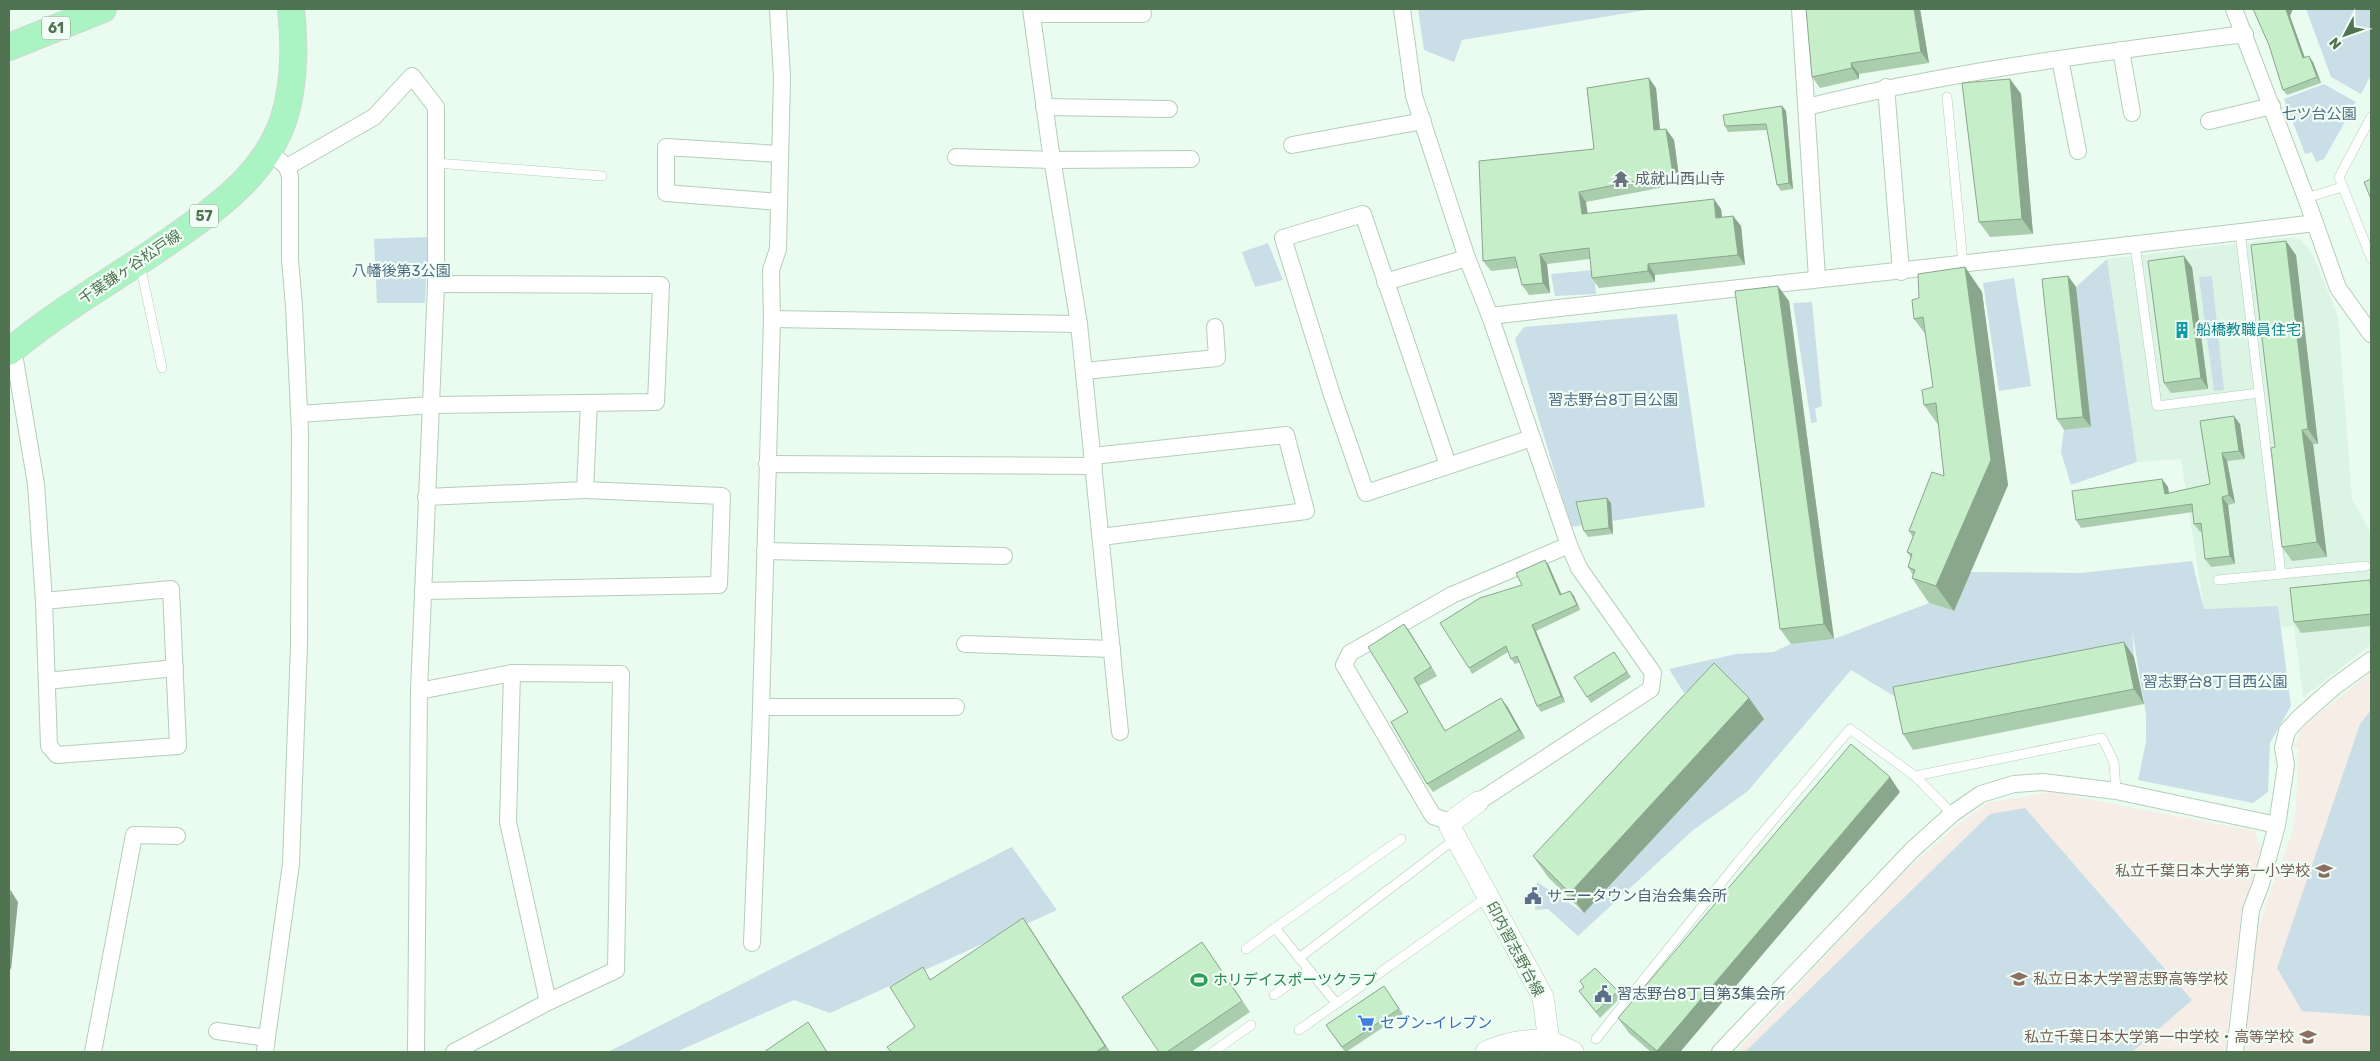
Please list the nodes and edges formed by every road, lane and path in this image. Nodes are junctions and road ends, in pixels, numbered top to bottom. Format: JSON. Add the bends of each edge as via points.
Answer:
{"nodes":[{"id":1,"x":103,"y":9,"type":"edge"},
{"id":2,"x":291,"y":9,"type":"edge"},
{"id":3,"x":778,"y":9,"type":"edge"},
{"id":4,"x":1402,"y":9,"type":"edge"},
{"id":5,"x":1800,"y":9,"type":"edge"},
{"id":6,"x":2234,"y":9,"type":"edge"},
{"id":7,"x":1031,"y":12,"type":"edge"},
{"id":8,"x":80,"y":14,"type":"edge"},
{"id":9,"x":1143,"y":14,"type":"dead end"},
{"id":10,"x":2245,"y":34,"type":"junction"},
{"id":11,"x":9,"y":47,"type":"edge"},
{"id":12,"x":2121,"y":50,"type":"junction"},
{"id":13,"x":2060,"y":59,"type":"junction"},
{"id":14,"x":1886,"y":87,"type":"junction"},
{"id":15,"x":1947,"y":96,"type":"dead end"},
{"id":16,"x":2272,"y":106,"type":"junction"},
{"id":17,"x":1807,"y":107,"type":"junction"},
{"id":18,"x":1044,"y":108,"type":"junction"},
{"id":19,"x":1169,"y":109,"type":"dead end"},
{"id":20,"x":2132,"y":113,"type":"dead end"},
{"id":21,"x":2371,"y":117,"type":"edge"},
{"id":22,"x":1423,"y":121,"type":"junction"},
{"id":23,"x":2209,"y":121,"type":"dead end"},
{"id":24,"x":1292,"y":145,"type":"dead end"},
{"id":25,"x":2078,"y":151,"type":"dead end"},
{"id":26,"x":780,"y":154,"type":"junction"},
{"id":27,"x":956,"y":157,"type":"dead end"},
{"id":28,"x":277,"y":159,"type":"junction"},
{"id":29,"x":1052,"y":160,"type":"junction"},
{"id":30,"x":1191,"y":160,"type":"dead end"},
{"id":31,"x":436,"y":163,"type":"junction"},
{"id":32,"x":602,"y":176,"type":"dead end"},
{"id":33,"x":2342,"y":187,"type":"junction"},
{"id":34,"x":2306,"y":198,"type":"junction"},
{"id":35,"x":779,"y":202,"type":"junction"},
{"id":36,"x":2315,"y":223,"type":"junction"},
{"id":37,"x":2240,"y":232,"type":"junction"},
{"id":38,"x":2135,"y":245,"type":"junction"},
{"id":39,"x":1467,"y":258,"type":"junction"},
{"id":40,"x":2371,"y":258,"type":"edge"},
{"id":41,"x":139,"y":262,"type":"junction"},
{"id":42,"x":1963,"y":263,"type":"junction"},
{"id":43,"x":1901,"y":272,"type":"junction"},
{"id":44,"x":1817,"y":278,"type":"junction"},
{"id":45,"x":1385,"y":282,"type":"junction"},
{"id":46,"x":436,"y":284,"type":"junction"},
{"id":47,"x":1490,"y":316,"type":"junction"},
{"id":48,"x":772,"y":320,"type":"junction"},
{"id":49,"x":2365,"y":320,"type":"edge"},
{"id":50,"x":1079,"y":324,"type":"junction"},
{"id":51,"x":1215,"y":327,"type":"dead end"},
{"id":52,"x":2371,"y":334,"type":"edge"},
{"id":53,"x":11,"y":350,"type":"edge"},
{"id":54,"x":162,"y":368,"type":"dead end"},
{"id":55,"x":1084,"y":371,"type":"junction"},
{"id":56,"x":2259,"y":393,"type":"junction"},
{"id":57,"x":588,"y":402,"type":"junction"},
{"id":58,"x":432,"y":405,"type":"junction"},
{"id":59,"x":299,"y":414,"type":"junction"},
{"id":60,"x":1532,"y":438,"type":"junction"},
{"id":61,"x":1093,"y":461,"type":"junction"},
{"id":62,"x":767,"y":464,"type":"junction"},
{"id":63,"x":1448,"y":465,"type":"junction"},
{"id":64,"x":585,"y":490,"type":"junction"},
{"id":65,"x":426,"y":497,"type":"junction"},
{"id":66,"x":1101,"y":537,"type":"junction"},
{"id":67,"x":1569,"y":545,"type":"junction"},
{"id":68,"x":765,"y":550,"type":"junction"},
{"id":69,"x":1004,"y":556,"type":"dead end"},
{"id":70,"x":2366,"y":566,"type":"dead end"},
{"id":71,"x":2281,"y":574,"type":"junction"},
{"id":72,"x":2218,"y":580,"type":"dead end"},
{"id":73,"x":423,"y":591,"type":"junction"},
{"id":74,"x":44,"y":601,"type":"junction"},
{"id":75,"x":965,"y":644,"type":"dead end"},
{"id":76,"x":1112,"y":649,"type":"junction"},
{"id":77,"x":2371,"y":660,"type":"edge"},
{"id":78,"x":175,"y":668,"type":"junction"},
{"id":79,"x":512,"y":673,"type":"junction"},
{"id":80,"x":47,"y":681,"type":"junction"},
{"id":81,"x":419,"y":691,"type":"junction"},
{"id":82,"x":761,"y":707,"type":"junction"},
{"id":83,"x":956,"y":707,"type":"dead end"},
{"id":84,"x":1120,"y":732,"type":"dead end"},
{"id":85,"x":1915,"y":776,"type":"junction"},
{"id":86,"x":2116,"y":791,"type":"junction"},
{"id":87,"x":1478,"y":802,"type":"joint"},
{"id":88,"x":1952,"y":814,"type":"junction"},
{"id":89,"x":2277,"y":825,"type":"junction"},
{"id":90,"x":1454,"y":831,"type":"junction"},
{"id":91,"x":176,"y":836,"type":"dead end"},
{"id":92,"x":1402,"y":839,"type":"dead end"},
{"id":93,"x":1487,"y":897,"type":"junction"},
{"id":94,"x":1275,"y":928,"type":"junction"},
{"id":95,"x":752,"y":943,"type":"dead end"},
{"id":96,"x":1246,"y":949,"type":"dead end"},
{"id":97,"x":1299,"y":958,"type":"junction"},
{"id":98,"x":1309,"y":970,"type":"junction"},
{"id":99,"x":1274,"y":995,"type":"dead end"},
{"id":100,"x":548,"y":1002,"type":"junction"},
{"id":101,"x":1336,"y":1003,"type":"junction"},
{"id":102,"x":1251,"y":1025,"type":"dead end"},
{"id":103,"x":1299,"y":1030,"type":"dead end"},
{"id":104,"x":217,"y":1031,"type":"dead end"},
{"id":105,"x":1596,"y":1039,"type":"dead end"},
{"id":106,"x":1550,"y":1042,"type":"junction"},
{"id":107,"x":266,"y":1045,"type":"edge"},
{"id":108,"x":93,"y":1052,"type":"edge"},
{"id":109,"x":416,"y":1052,"type":"edge"},
{"id":110,"x":454,"y":1052,"type":"edge"},
{"id":111,"x":1213,"y":1052,"type":"edge"},
{"id":112,"x":1486,"y":1052,"type":"edge"},
{"id":113,"x":1573,"y":1052,"type":"edge"},
{"id":114,"x":1720,"y":1052,"type":"edge"},
{"id":115,"x":2235,"y":1052,"type":"edge"}],
"edges":[{"from":1,"to":8,"type":"main road","number":"61"},
{"from":2,"to":28,"type":"main road","name":"千葉鎌ヶ谷松戸線","number":"57","via":[[293,65]]},
{"from":3,"to":26,"type":"street","via":[[782,77]]},
{"from":4,"to":22,"type":"street","via":[[1414,96]]},
{"from":5,"to":17,"type":"street"},
{"from":6,"to":10,"type":"street"},
{"from":7,"to":9,"type":"street"},
{"from":7,"to":18,"type":"street"},
{"from":8,"to":11,"type":"main road","number":"61"},
{"from":10,"to":12,"type":"street"},
{"from":10,"to":16,"type":"street"},
{"from":12,"to":13,"type":"street"},
{"from":12,"to":20,"type":"street"},
{"from":13,"to":14,"type":"street"},
{"from":13,"to":25,"type":"street"},
{"from":14,"to":17,"type":"street"},
{"from":14,"to":43,"type":"street"},
{"from":15,"to":42,"type":"lane"},
{"from":16,"to":23,"type":"street"},
{"from":16,"to":34,"type":"street"},
{"from":17,"to":44,"type":"street"},
{"from":18,"to":19,"type":"street"},
{"from":18,"to":29,"type":"street"},
{"from":21,"to":33,"type":"lane","via":[[2339,177]]},
{"from":22,"to":24,"type":"street"},
{"from":22,"to":39,"type":"street"},
{"from":26,"to":35,"type":"street"},
{"from":26,"to":35,"type":"street","via":[[666,147],[666,193]]},
{"from":27,"to":29,"type":"street"},
{"from":28,"to":31,"type":"street","via":[[374,117],[412,76],[436,107]]},
{"from":28,"to":41,"type":"main road","name":"千葉鎌ヶ谷松戸線","number":"57"},
{"from":28,"to":59,"type":"street","via":[[290,177],[290,260]]},
{"from":29,"to":30,"type":"street"},
{"from":29,"to":50,"type":"street"},
{"from":31,"to":32,"type":"lane"},
{"from":31,"to":46,"type":"street"},
{"from":33,"to":34,"type":"lane"},
{"from":33,"to":40,"type":"lane"},
{"from":34,"to":36,"type":"street"},
{"from":35,"to":48,"type":"street","via":[[778,249],[771,270]]},
{"from":36,"to":37,"type":"street"},
{"from":36,"to":49,"type":"street","via":[[2338,288]]},
{"from":37,"to":38,"type":"street"},
{"from":37,"to":56,"type":"lane"},
{"from":38,"to":42,"type":"street"},
{"from":38,"to":56,"type":"lane","via":[[2157,406]]},
{"from":39,"to":45,"type":"street"},
{"from":39,"to":47,"type":"street"},
{"from":41,"to":53,"type":"main road","name":"千葉鎌ヶ谷松戸線","number":"57"},
{"from":41,"to":54,"type":"lane"},
{"from":42,"to":43,"type":"street"},
{"from":43,"to":44,"type":"street"},
{"from":44,"to":47,"type":"street"},
{"from":45,"to":63,"type":"street"},
{"from":45,"to":63,"type":"street","via":[[1363,214],[1283,238],[1366,493]]},
{"from":46,"to":57,"type":"street","via":[[661,285],[656,402]]},
{"from":46,"to":58,"type":"street"},
{"from":47,"to":60,"type":"street"},
{"from":48,"to":50,"type":"street"},
{"from":48,"to":62,"type":"street"},
{"from":49,"to":52,"type":"street"},
{"from":50,"to":55,"type":"street"},
{"from":51,"to":55,"type":"street","via":[[1217,358]]},
{"from":53,"to":74,"type":"street","via":[[36,484]]},
{"from":55,"to":61,"type":"street"},
{"from":56,"to":71,"type":"lane"},
{"from":57,"to":58,"type":"street"},
{"from":57,"to":64,"type":"street"},
{"from":58,"to":59,"type":"street"},
{"from":58,"to":65,"type":"street"},
{"from":59,"to":107,"type":"street","via":[[299,646],[291,864]]},
{"from":60,"to":63,"type":"street"},
{"from":60,"to":67,"type":"street"},
{"from":61,"to":62,"type":"street"},
{"from":61,"to":66,"type":"street"},
{"from":61,"to":66,"type":"street","via":[[1286,435],[1306,511]]},
{"from":62,"to":68,"type":"street"},
{"from":64,"to":65,"type":"street"},
{"from":64,"to":73,"type":"street","via":[[722,496],[719,585]]},
{"from":65,"to":73,"type":"street"},
{"from":66,"to":76,"type":"street"},
{"from":67,"to":87,"type":"street","via":[[1579,568],[1653,673],[1651,689]]},
{"from":67,"to":90,"type":"street","via":[[1452,595],[1350,653],[1344,665],[1433,816]]},
{"from":68,"to":69,"type":"street"},
{"from":68,"to":82,"type":"street"},
{"from":70,"to":71,"type":"lane"},
{"from":71,"to":72,"type":"lane"},
{"from":73,"to":81,"type":"street"},
{"from":74,"to":78,"type":"street","via":[[171,589]]},
{"from":74,"to":80,"type":"street"},
{"from":75,"to":76,"type":"street"},
{"from":76,"to":84,"type":"street"},
{"from":77,"to":89,"type":"street","via":[[2334,687],[2287,731],[2282,748],[2286,765]]},
{"from":78,"to":80,"type":"street"},
{"from":78,"to":80,"type":"street","via":[[178,746],[57,756],[50,746]]},
{"from":79,"to":81,"type":"street"},
{"from":79,"to":100,"type":"street","via":[[508,822]]},
{"from":79,"to":100,"type":"street","via":[[621,674],[616,970]]},
{"from":81,"to":109,"type":"street"},
{"from":82,"to":83,"type":"street"},
{"from":82,"to":95,"type":"street"},
{"from":85,"to":86,"type":"lane","via":[[2102,738],[2114,762]]},
{"from":85,"to":88,"type":"lane"},
{"from":85,"to":105,"type":"lane","via":[[1850,729]]},
{"from":86,"to":88,"type":"street","via":[[2043,782],[2014,784],[1981,794]]},
{"from":86,"to":89,"type":"street"},
{"from":87,"to":90,"type":"street"},
{"from":88,"to":114,"type":"street","via":[[1912,850]]},
{"from":89,"to":115,"type":"street","via":[[2251,910]]},
{"from":90,"to":93,"type":"street","name":"印内習志野台線"},
{"from":90,"to":97,"type":"lane"},
{"from":91,"to":108,"type":"street","via":[[134,835]]},
{"from":92,"to":94,"type":"lane"},
{"from":93,"to":101,"type":"lane"},
{"from":93,"to":106,"type":"street","name":"印内習志野台線","via":[[1543,996]]},
{"from":94,"to":96,"type":"lane"},
{"from":94,"to":97,"type":"lane"},
{"from":97,"to":98,"type":"lane"},
{"from":98,"to":99,"type":"lane"},
{"from":98,"to":101,"type":"lane"},
{"from":100,"to":110,"type":"street"},
{"from":101,"to":103,"type":"lane"},
{"from":102,"to":111,"type":"lane"},
{"from":104,"to":107,"type":"street"},
{"from":106,"to":112,"type":"street","via":[[1538,1040],[1506,1045]]},
{"from":106,"to":113,"type":"street"}]}
